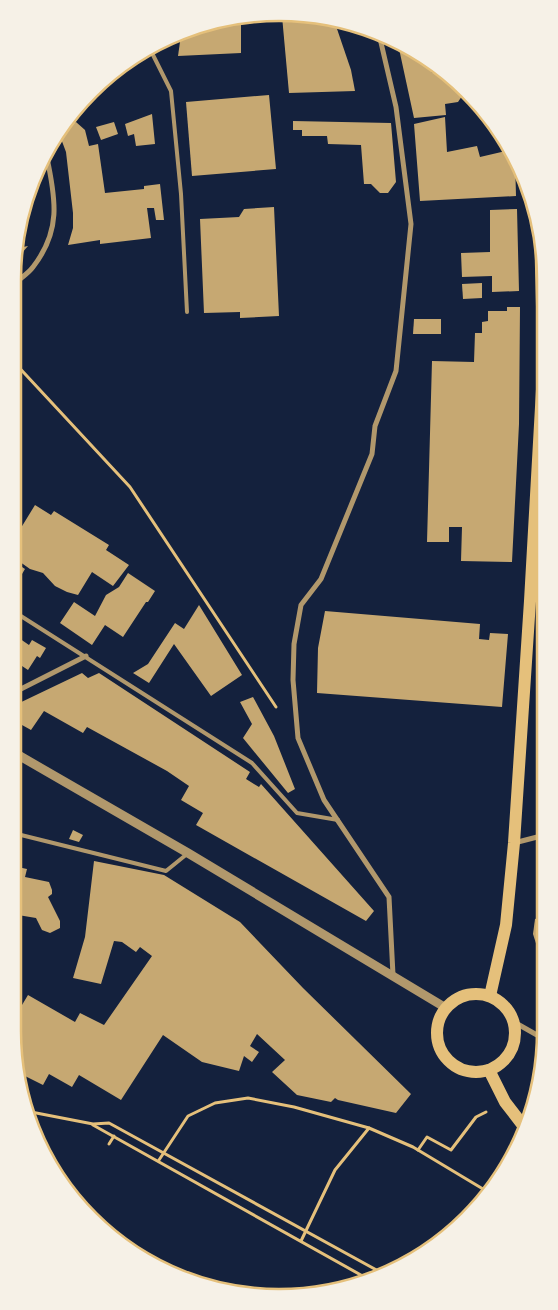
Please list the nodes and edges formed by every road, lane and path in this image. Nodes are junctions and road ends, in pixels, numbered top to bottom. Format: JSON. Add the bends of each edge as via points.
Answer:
{"nodes":[{"id":1,"x":381,"y":42,"type":"edge"},
{"id":2,"x":153,"y":54,"type":"edge"},
{"id":3,"x":48,"y":164,"type":"edge"},
{"id":4,"x":21,"y":278,"type":"edge"},
{"id":5,"x":187,"y":312,"type":"dead end"},
{"id":6,"x":21,"y":371,"type":"edge"},
{"id":7,"x":537,"y":498,"type":"edge"},
{"id":8,"x":21,"y":616,"type":"edge"},
{"id":9,"x":86,"y":656,"type":"junction"},
{"id":10,"x":21,"y":688,"type":"edge"},
{"id":11,"x":298,"y":738,"type":"junction"},
{"id":12,"x":21,"y":757,"type":"edge"},
{"id":13,"x":338,"y":820,"type":"junction"},
{"id":14,"x":21,"y":835,"type":"edge"},
{"id":15,"x":537,"y":837,"type":"edge"},
{"id":16,"x":514,"y":843,"type":"junction"},
{"id":17,"x":188,"y":853,"type":"junction"},
{"id":18,"x":393,"y":976,"type":"junction"},
{"id":19,"x":490,"y":996,"type":"junction"},
{"id":20,"x":446,"y":1008,"type":"junction"},
{"id":21,"x":514,"y":1022,"type":"junction"},
{"id":22,"x":537,"y":1035,"type":"edge"},
{"id":23,"x":489,"y":1070,"type":"junction"},
{"id":24,"x":505,"y":1102,"type":"junction"},
{"id":25,"x":35,"y":1113,"type":"edge"},
{"id":26,"x":520,"y":1122,"type":"edge"},
{"id":27,"x":93,"y":1124,"type":"junction"},
{"id":28,"x":369,"y":1128,"type":"junction"},
{"id":29,"x":114,"y":1136,"type":"junction"},
{"id":30,"x":109,"y":1144,"type":"dead end"},
{"id":31,"x":418,"y":1150,"type":"junction"},
{"id":32,"x":164,"y":1152,"type":"junction"},
{"id":33,"x":159,"y":1160,"type":"junction"},
{"id":34,"x":482,"y":1189,"type":"edge"},
{"id":35,"x":305,"y":1232,"type":"junction"},
{"id":36,"x":301,"y":1241,"type":"junction"},
{"id":37,"x":376,"y":1270,"type":"edge"},
{"id":38,"x":362,"y":1275,"type":"edge"}],
"edges":[{"from":1,"to":11,"type":"street","via":[[396,107],[411,224],[396,371],[375,426],[372,454],[321,579],[301,605],[294,644]]},
{"from":2,"to":5,"type":"lane","via":[[171,90]]},
{"from":3,"to":4,"type":"street","via":[[55,211],[50,239],[33,268]]},
{"from":6,"to":11,"type":"path","via":[[130,488]]},
{"from":7,"to":16,"type":"main road"},
{"from":8,"to":9,"type":"lane"},
{"from":9,"to":10,"type":"street"},
{"from":9,"to":13,"type":"lane","via":[[252,763],[298,813]]},
{"from":11,"to":13,"type":"street","via":[[324,800]]},
{"from":12,"to":17,"type":"street"},
{"from":13,"to":18,"type":"street","via":[[389,897]]},
{"from":14,"to":17,"type":"lane","via":[[166,871]]},
{"from":15,"to":16,"type":"street"},
{"from":16,"to":19,"type":"main road","via":[[506,925]]},
{"from":17,"to":18,"type":"street"},
{"from":18,"to":20,"type":"street"},
{"from":19,"to":20,"type":"main road","via":[[466,995]]},
{"from":19,"to":21,"type":"main road","via":[[509,1011]]},
{"from":20,"to":23,"type":"main road","via":[[440,1017],[437,1040],[447,1060],[467,1071]]},
{"from":21,"to":22,"type":"street"},
{"from":21,"to":23,"type":"main road","via":[[515,1042],[511,1051],[498,1066]]},
{"from":23,"to":24,"type":"main road"},
{"from":24,"to":26,"type":"main road"},
{"from":24,"to":31,"type":"path","via":[[476,1117],[451,1150],[427,1137]]},
{"from":25,"to":27,"type":"path"},
{"from":27,"to":29,"type":"path"},
{"from":27,"to":32,"type":"path","via":[[109,1123]]},
{"from":28,"to":31,"type":"path"},
{"from":28,"to":32,"type":"path","via":[[248,1098],[214,1103],[188,1116]]},
{"from":28,"to":35,"type":"path","via":[[336,1170]]},
{"from":29,"to":30,"type":"path"},
{"from":29,"to":33,"type":"path"},
{"from":31,"to":34,"type":"path"},
{"from":32,"to":33,"type":"path"},
{"from":32,"to":35,"type":"path"},
{"from":33,"to":36,"type":"path"},
{"from":35,"to":36,"type":"path"},
{"from":35,"to":37,"type":"path"},
{"from":36,"to":38,"type":"path"}]}
